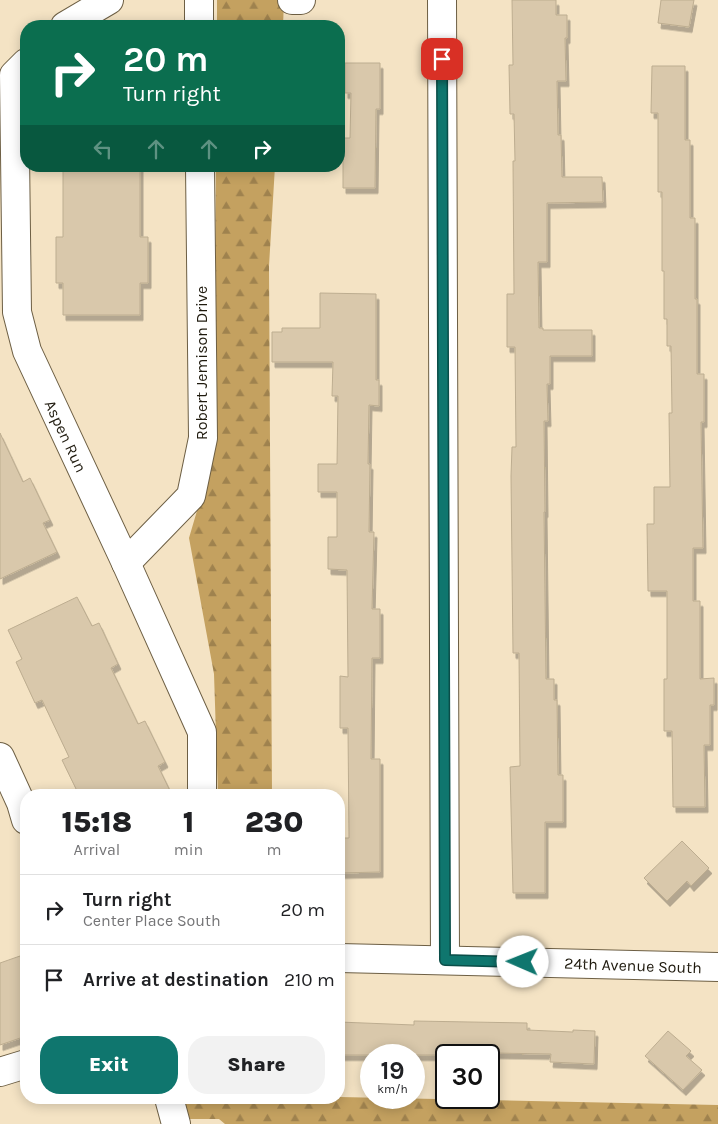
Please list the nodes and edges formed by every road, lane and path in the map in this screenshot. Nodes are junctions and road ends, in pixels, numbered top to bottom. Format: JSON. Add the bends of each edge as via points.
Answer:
{"nodes":[{"id":1,"x":109,"y":0,"type":"edge"},
{"id":2,"x":199,"y":0,"type":"edge"},
{"id":3,"x":292,"y":0,"type":"edge"},
{"id":4,"x":301,"y":0,"type":"edge"},
{"id":5,"x":442,"y":0,"type":"edge"},
{"id":6,"x":75,"y":20,"type":"edge"},
{"id":7,"x":199,"y":20,"type":"edge"},
{"id":8,"x":20,"y":69,"type":"edge"},
{"id":9,"x":200,"y":172,"type":"edge"},
{"id":10,"x":126,"y":563,"type":"junction"},
{"id":11,"x":0,"y":758,"type":"edge"},
{"id":12,"x":202,"y":789,"type":"edge"},
{"id":13,"x":20,"y":801,"type":"edge"},
{"id":14,"x":345,"y":958,"type":"edge"},
{"id":15,"x":445,"y":960,"type":"junction"},
{"id":16,"x":718,"y":968,"type":"edge"},
{"id":17,"x":20,"y":1066,"type":"edge"},
{"id":18,"x":0,"y":1072,"type":"edge"},
{"id":19,"x":171,"y":1104,"type":"edge"},
{"id":20,"x":176,"y":1124,"type":"edge"}],
"edges":[{"from":1,"to":6,"type":"street"},
{"from":2,"to":7,"type":"street"},
{"from":3,"to":4,"type":"street"},
{"from":5,"to":15,"type":"street"},
{"from":8,"to":10,"type":"street","name":"Aspen Run","via":[[14,75],[17,312],[27,352]]},
{"from":9,"to":10,"type":"street","name":"Robert Jemison Drive","via":[[203,438],[191,496]]},
{"from":10,"to":12,"type":"street","name":"Aspen Run","via":[[202,732]]},
{"from":11,"to":13,"type":"street"},
{"from":14,"to":15,"type":"street","name":"24th Avenue South"},
{"from":15,"to":16,"type":"street","name":"24th Avenue South"},
{"from":17,"to":18,"type":"street"},
{"from":19,"to":20,"type":"street"}]}
